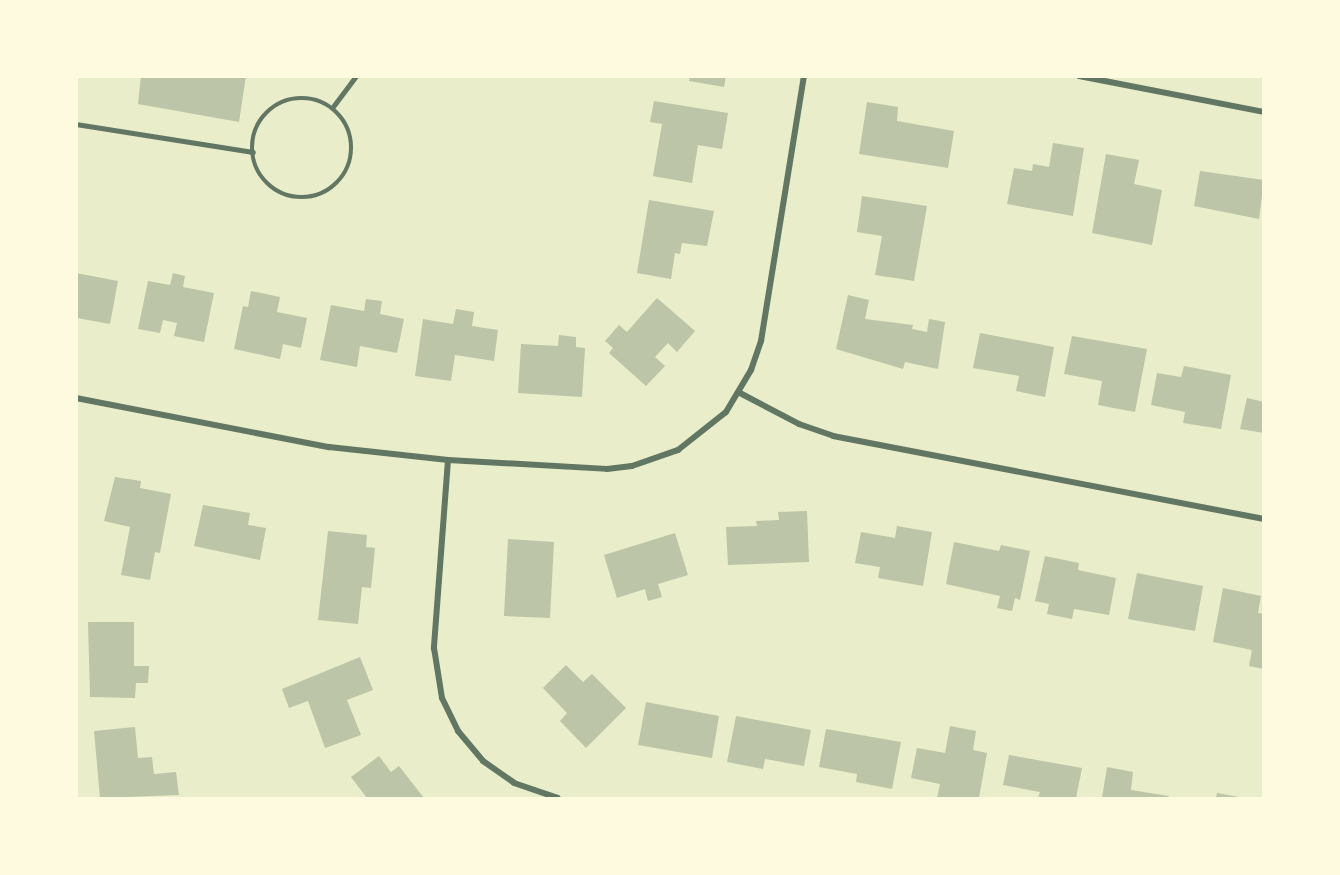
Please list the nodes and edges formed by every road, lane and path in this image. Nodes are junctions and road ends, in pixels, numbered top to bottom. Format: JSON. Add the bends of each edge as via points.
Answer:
{"nodes":[{"id":1,"x":356,"y":76,"type":"edge"},
{"id":2,"x":804,"y":76,"type":"edge"},
{"id":3,"x":1078,"y":76,"type":"edge"},
{"id":4,"x":332,"y":108,"type":"junction"},
{"id":5,"x":1263,"y":112,"type":"edge"},
{"id":6,"x":76,"y":124,"type":"edge"},
{"id":7,"x":253,"y":152,"type":"junction"},
{"id":8,"x":740,"y":393,"type":"junction"},
{"id":9,"x":76,"y":398,"type":"edge"},
{"id":10,"x":448,"y":460,"type":"junction"},
{"id":11,"x":1263,"y":519,"type":"edge"},
{"id":12,"x":558,"y":798,"type":"edge"}],
"edges":[{"from":1,"to":4,"type":"lane"},
{"from":2,"to":8,"type":"street","via":[[761,340]]},
{"from":3,"to":5,"type":"street"},
{"from":4,"to":7,"type":"lane","via":[[305,98],[276,105],[255,128]]},
{"from":4,"to":7,"type":"lane","via":[[349,132],[351,147],[346,169],[332,187],[301,198],[285,195],[260,175]]},
{"from":6,"to":7,"type":"lane"},
{"from":8,"to":10,"type":"street","via":[[699,437],[678,450],[632,466],[594,469]]},
{"from":8,"to":11,"type":"street","via":[[799,424],[833,436]]},
{"from":9,"to":10,"type":"street","via":[[329,447]]},
{"from":10,"to":12,"type":"street","via":[[435,648],[442,698],[458,731],[483,760],[514,783]]}]}
